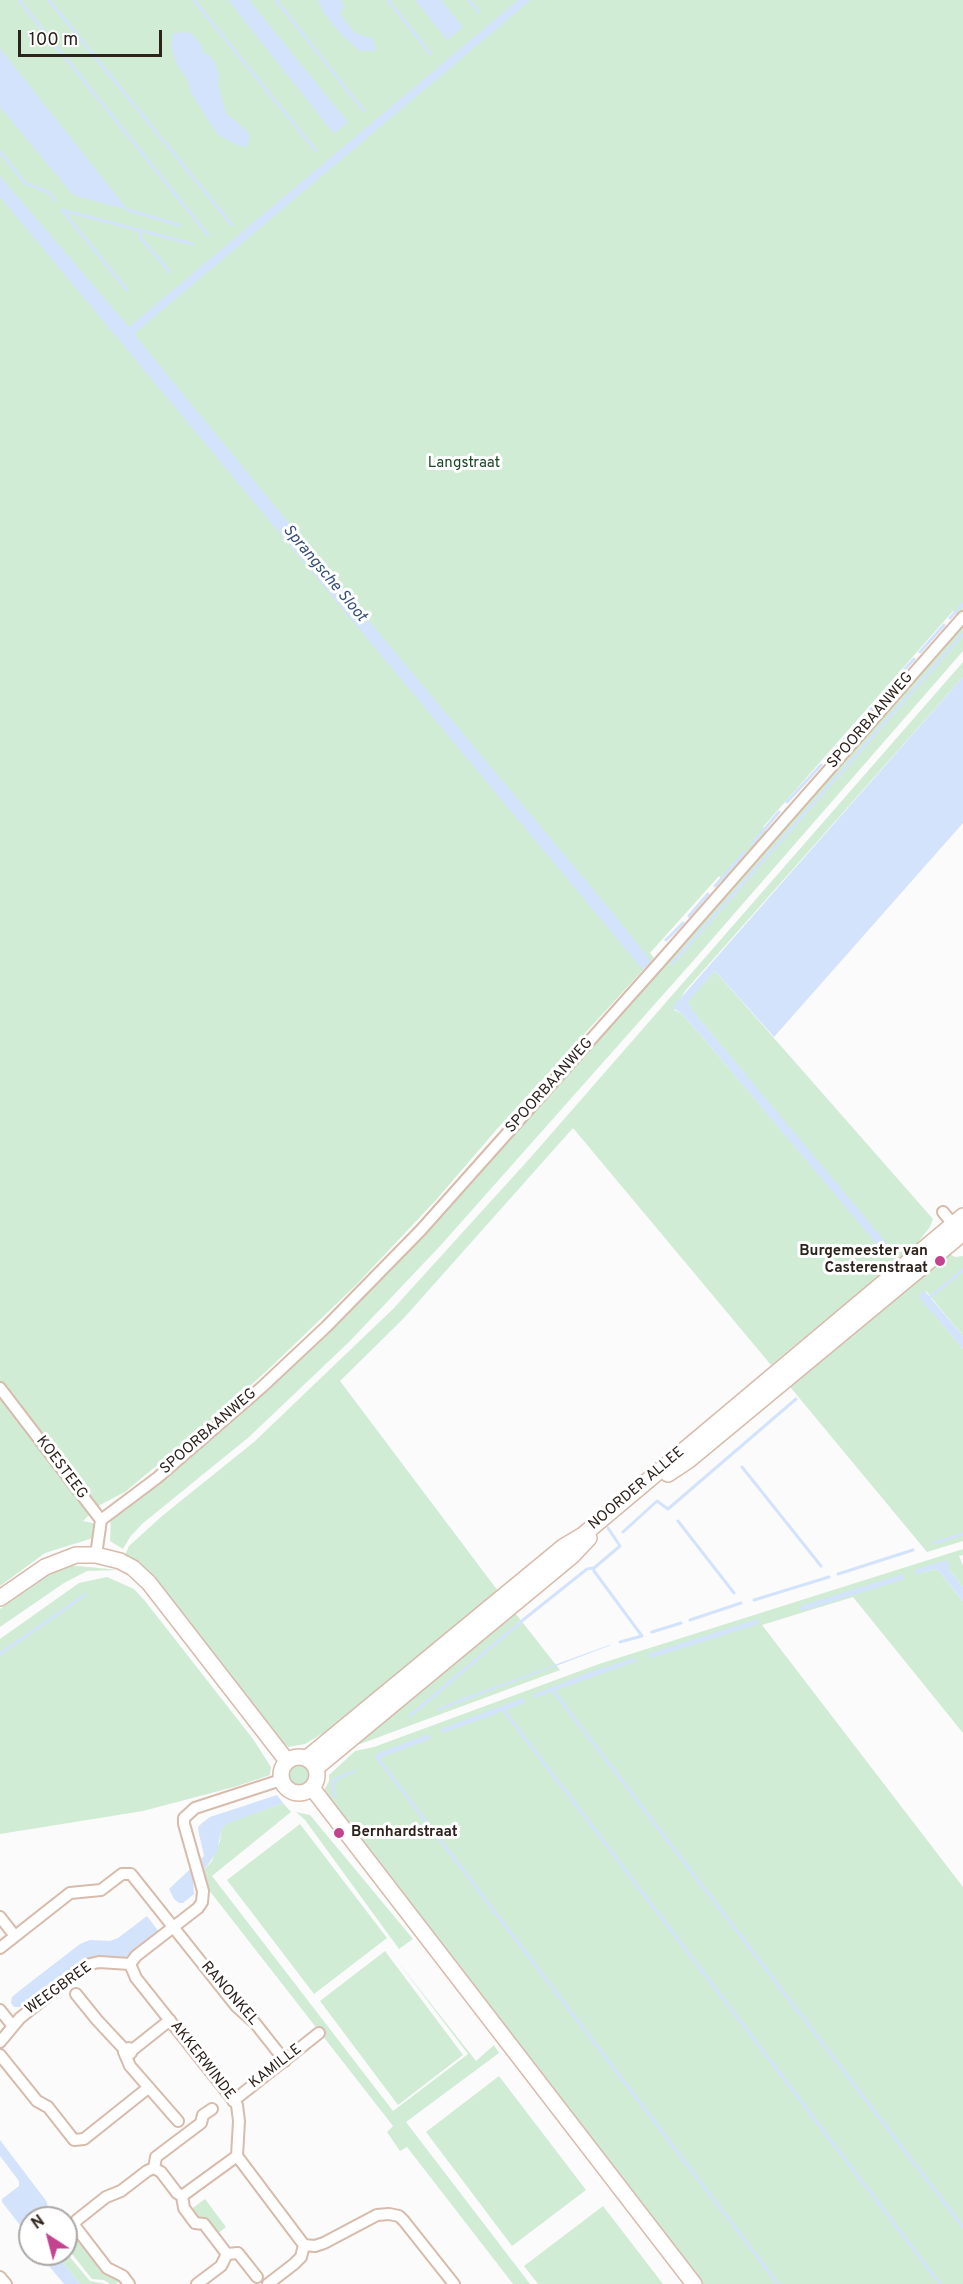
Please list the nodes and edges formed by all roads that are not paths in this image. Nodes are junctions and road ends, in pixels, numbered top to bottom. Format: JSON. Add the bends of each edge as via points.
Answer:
{"nodes":[{"id":1,"x":963,"y":617,"type":"edge"},
{"id":2,"x":943,"y":1212,"type":"dead end"},
{"id":3,"x":961,"y":1229,"type":"edge"},
{"id":4,"x":0,"y":1388,"type":"edge"},
{"id":5,"x":101,"y":1520,"type":"junction"},
{"id":6,"x":96,"y":1555,"type":"junction"},
{"id":7,"x":0,"y":1598,"type":"edge"},
{"id":8,"x":287,"y":1761,"type":"junction"},
{"id":9,"x":312,"y":1763,"type":"junction"},
{"id":10,"x":281,"y":1780,"type":"junction"},
{"id":11,"x":312,"y":1788,"type":"junction"},
{"id":12,"x":0,"y":1917,"type":"edge"},
{"id":13,"x":174,"y":1927,"type":"junction"},
{"id":14,"x":15,"y":1936,"type":"junction"},
{"id":15,"x":0,"y":1948,"type":"edge"},
{"id":16,"x":130,"y":1964,"type":"junction"},
{"id":17,"x":76,"y":1994,"type":"dead end"},
{"id":18,"x":0,"y":2010,"type":"edge"},
{"id":19,"x":170,"y":2020,"type":"junction"},
{"id":20,"x":12,"y":2025,"type":"junction"},
{"id":21,"x":319,"y":2033,"type":"dead end"},
{"id":22,"x":0,"y":2042,"type":"edge"},
{"id":23,"x":128,"y":2052,"type":"junction"},
{"id":24,"x":0,"y":2055,"type":"edge"},
{"id":25,"x":285,"y":2061,"type":"junction"},
{"id":26,"x":148,"y":2088,"type":"junction"},
{"id":27,"x":233,"y":2101,"type":"junction"},
{"id":28,"x":212,"y":2109,"type":"dead end"},
{"id":29,"x":178,"y":2121,"type":"dead end"},
{"id":30,"x":237,"y":2157,"type":"junction"},
{"id":31,"x":154,"y":2168,"type":"junction"},
{"id":32,"x":182,"y":2196,"type":"junction"},
{"id":33,"x":304,"y":2245,"type":"junction"},
{"id":34,"x":227,"y":2254,"type":"junction"},
{"id":35,"x":0,"y":2277,"type":"edge"},
{"id":36,"x":257,"y":2277,"type":"dead end"},
{"id":37,"x":6,"y":2284,"type":"edge"},
{"id":38,"x":129,"y":2284,"type":"edge"},
{"id":39,"x":196,"y":2284,"type":"edge"},
{"id":40,"x":268,"y":2284,"type":"edge"},
{"id":41,"x":454,"y":2284,"type":"edge"},
{"id":42,"x":694,"y":2284,"type":"edge"}],
"edges":[{"from":1,"to":5,"type":"street","name":"SPOORBAANWEG","via":[[421,1230],[262,1387],[157,1478]]},
{"from":2,"to":3,"type":"street"},
{"from":3,"to":9,"type":"street","name":"NOORDER ALLEE","via":[[564,1547]]},
{"from":4,"to":5,"type":"street","name":"KOESTEEG"},
{"from":5,"to":6,"type":"street"},
{"from":6,"to":7,"type":"street","via":[[60,1559]]},
{"from":6,"to":8,"type":"street","via":[[120,1561],[149,1583]]},
{"from":8,"to":9,"type":"street","via":[[299,1756]]},
{"from":8,"to":10,"type":"street"},
{"from":9,"to":11,"type":"street","via":[[317,1779]]},
{"from":10,"to":11,"type":"street","via":[[296,1793]]},
{"from":10,"to":13,"type":"street","via":[[188,1812],[184,1824],[203,1891],[202,1902]]},
{"from":11,"to":42,"type":"street"},
{"from":12,"to":14,"type":"street"},
{"from":13,"to":14,"type":"street","name":"RANONKEL","via":[[134,1876],[127,1873],[101,1890],[70,1893]]},
{"from":13,"to":16,"type":"street"},
{"from":13,"to":25,"type":"street","name":"RANONKEL"},
{"from":14,"to":15,"type":"street"},
{"from":16,"to":19,"type":"street","name":"AKKERWINDE","via":[[136,1978]]},
{"from":16,"to":20,"type":"street","name":"WEEGBREE","via":[[86,1965]]},
{"from":17,"to":23,"type":"street"},
{"from":18,"to":20,"type":"street"},
{"from":19,"to":23,"type":"street"},
{"from":19,"to":27,"type":"street","name":"AKKERWINDE"},
{"from":20,"to":22,"type":"street","name":"WEEGBREE"},
{"from":21,"to":25,"type":"street","name":"KAMILLE"},
{"from":23,"to":26,"type":"street","via":[[130,2066]]},
{"from":24,"to":26,"type":"street","via":[[74,2140],[84,2139]]},
{"from":25,"to":27,"type":"street","name":"KAMILLE"},
{"from":26,"to":29,"type":"street"},
{"from":27,"to":30,"type":"street","name":"AKKERWINDE","via":[[239,2112]]},
{"from":28,"to":31,"type":"street","via":[[203,2115],[201,2123],[156,2157]]},
{"from":30,"to":32,"type":"street"},
{"from":30,"to":33,"type":"street"},
{"from":31,"to":32,"type":"street"},
{"from":31,"to":38,"type":"street","via":[[106,2197],[74,2225],[107,2268]]},
{"from":32,"to":34,"type":"street","via":[[184,2208],[195,2223],[204,2224]]},
{"from":33,"to":40,"type":"street","via":[[294,2264]]},
{"from":33,"to":41,"type":"street","via":[[324,2243],[376,2216],[399,2216]]},
{"from":34,"to":36,"type":"street","via":[[238,2253]]},
{"from":34,"to":39,"type":"street","via":[[221,2266]]},
{"from":35,"to":37,"type":"street"}]}
